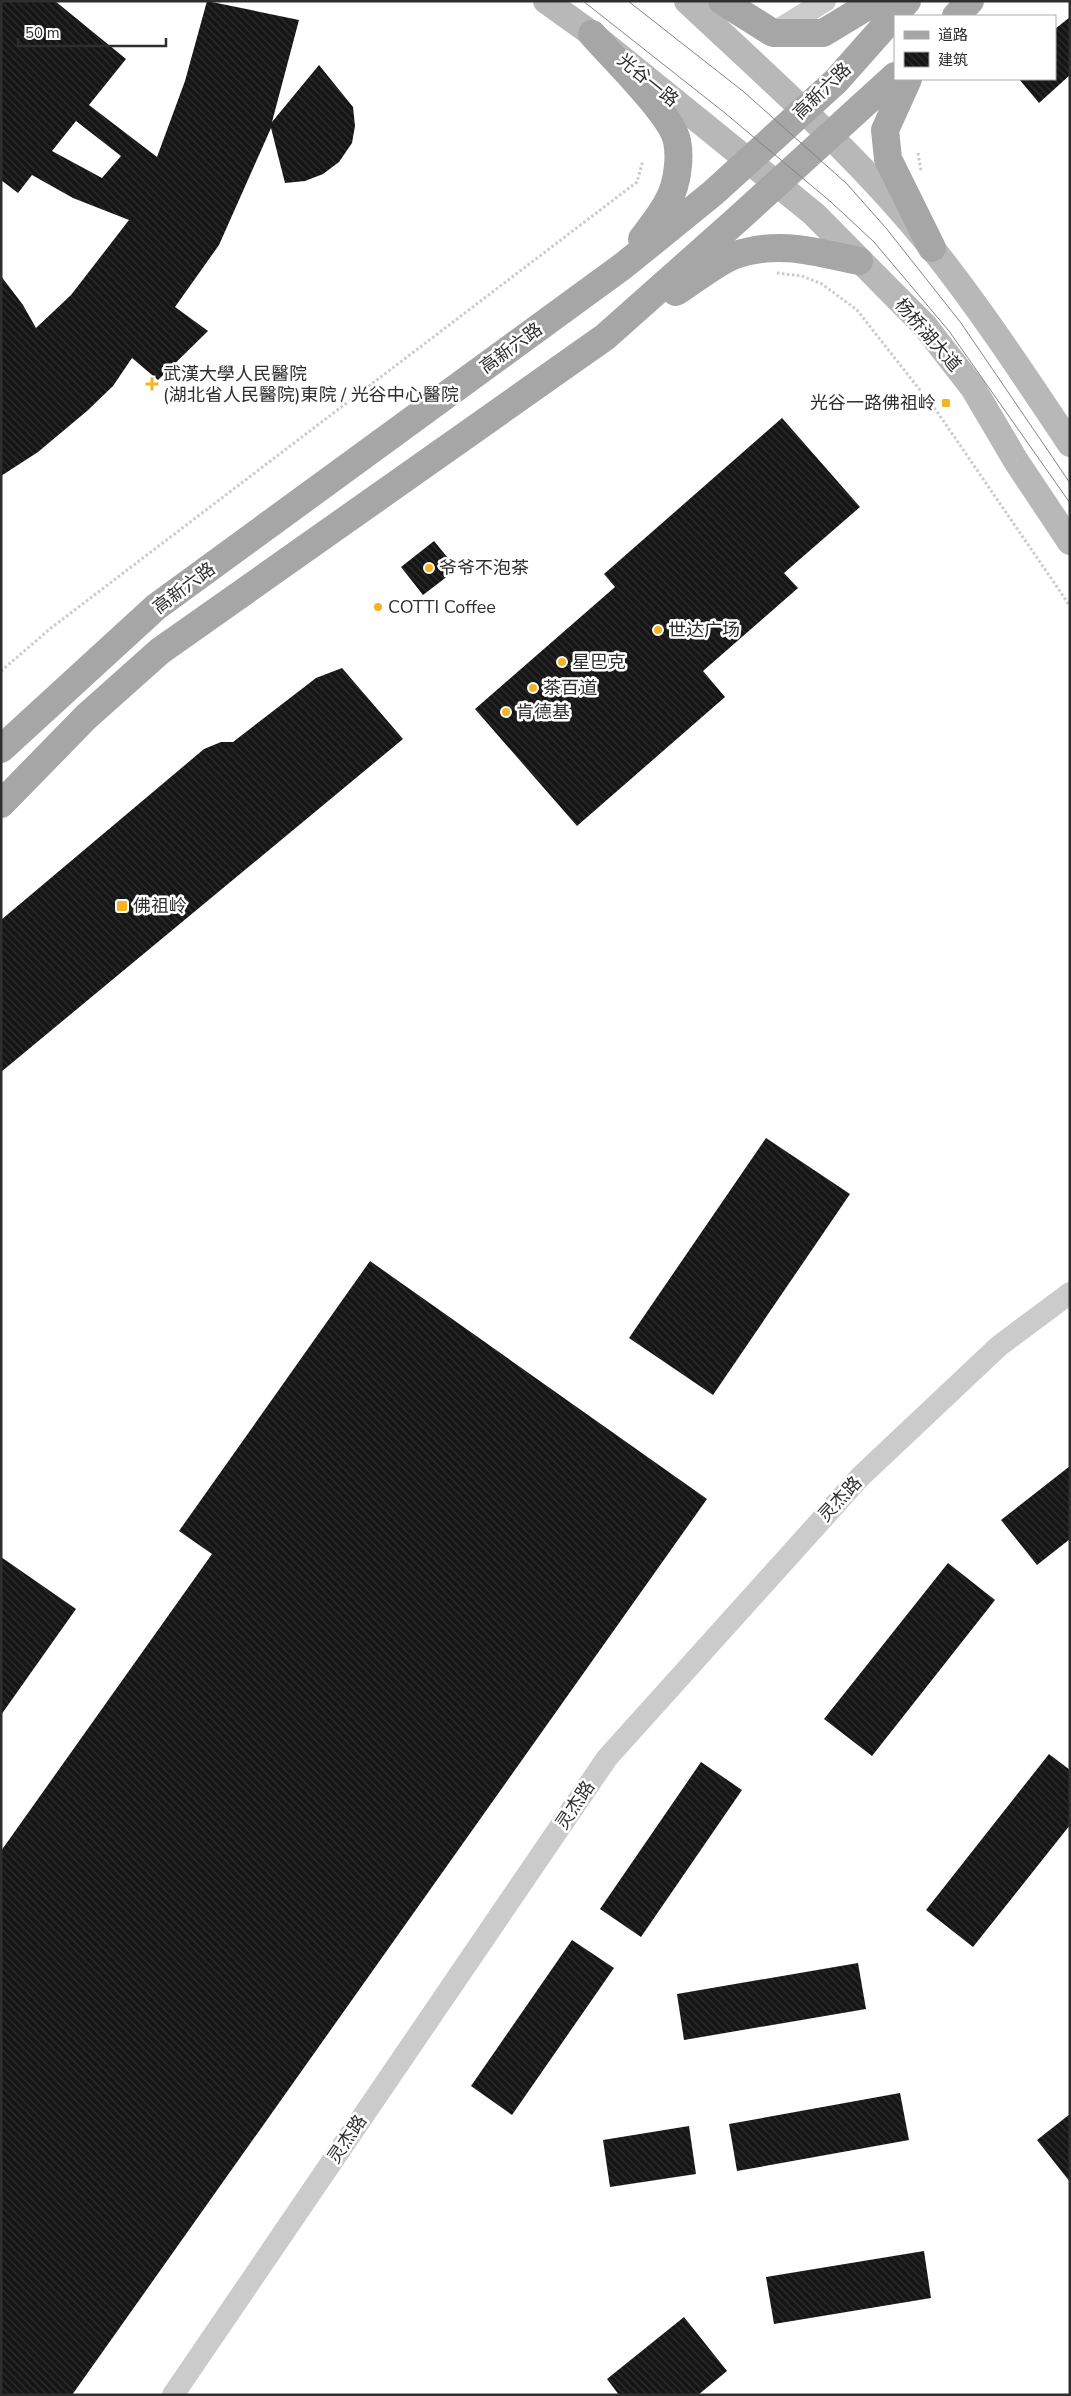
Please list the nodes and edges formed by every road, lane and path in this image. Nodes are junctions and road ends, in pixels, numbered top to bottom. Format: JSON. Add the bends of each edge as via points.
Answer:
{"nodes":[{"id":1,"x":546,"y":1,"type":"edge"},
{"id":2,"x":687,"y":1,"type":"edge"},
{"id":3,"x":722,"y":1,"type":"edge"},
{"id":4,"x":825,"y":1,"type":"edge"},
{"id":5,"x":876,"y":1,"type":"edge"},
{"id":6,"x":908,"y":1,"type":"edge"},
{"id":7,"x":970,"y":1,"type":"edge"},
{"id":8,"x":895,"y":15,"type":"edge"},
{"id":9,"x":957,"y":15,"type":"edge"},
{"id":10,"x":894,"y":17,"type":"edge"},
{"id":11,"x":774,"y":32,"type":"junction"},
{"id":12,"x":592,"y":34,"type":"junction"},
{"id":13,"x":894,"y":77,"type":"edge"},
{"id":14,"x":908,"y":80,"type":"edge"},
{"id":15,"x":803,"y":111,"type":"junction"},
{"id":16,"x":829,"y":136,"type":"junction"},
{"id":17,"x":643,"y":160,"type":"dead end"},
{"id":18,"x":748,"y":161,"type":"junction"},
{"id":19,"x":776,"y":184,"type":"junction"},
{"id":20,"x":932,"y":248,"type":"junction"},
{"id":21,"x":859,"y":261,"type":"junction"},
{"id":22,"x":623,"y":266,"type":"junction"},
{"id":23,"x":777,"y":273,"type":"dead end"},
{"id":24,"x":605,"y":337,"type":"junction"},
{"id":25,"x":1070,"y":444,"type":"edge"},
{"id":26,"x":1070,"y":542,"type":"edge"},
{"id":27,"x":1070,"y":606,"type":"edge"},
{"id":28,"x":1,"y":671,"type":"edge"},
{"id":29,"x":71,"y":685,"type":"junction"},
{"id":30,"x":1,"y":727,"type":"edge"},
{"id":31,"x":1,"y":749,"type":"edge"},
{"id":32,"x":1,"y":804,"type":"edge"},
{"id":33,"x":1070,"y":1294,"type":"edge"},
{"id":34,"x":173,"y":2395,"type":"edge"}],
"edges":[{"from":1,"to":12,"type":"main road","name":"光谷一路"},
{"from":2,"to":15,"type":"main road"},
{"from":3,"to":11,"type":"main road"},
{"from":4,"to":11,"type":"street"},
{"from":5,"to":11,"type":"main road","via":[[823,33]]},
{"from":6,"to":8,"type":"main road","name":"高新六路"},
{"from":7,"to":9,"type":"main road"},
{"from":10,"to":15,"type":"main road","name":"高新六路","via":[[836,81]]},
{"from":12,"to":18,"type":"main road","name":"光谷一路"},
{"from":12,"to":22,"type":"main road","via":[[666,117],[678,142],[674,187],[662,212]]},
{"from":13,"to":16,"type":"main road","name":"高新六路"},
{"from":14,"to":20,"type":"main road","via":[[885,130],[888,159]]},
{"from":15,"to":16,"type":"main road"},
{"from":15,"to":18,"type":"main road","name":"高新六路"},
{"from":16,"to":19,"type":"main road","name":"高新六路"},
{"from":16,"to":20,"type":"main road"},
{"from":17,"to":28,"type":"path","via":[[637,182],[51,628]]},
{"from":18,"to":19,"type":"main road","name":"杨桥湖大道"},
{"from":18,"to":22,"type":"main road","name":"高新六路"},
{"from":19,"to":21,"type":"main road","name":"杨桥湖大道","via":[[814,214]]},
{"from":19,"to":24,"type":"main road","name":"高新六路"},
{"from":20,"to":25,"type":"main road"},
{"from":21,"to":24,"type":"main road","via":[[787,246],[733,256]]},
{"from":21,"to":26,"type":"main road","name":"杨桥湖大道","via":[[925,326],[973,388],[1016,461]]},
{"from":22,"to":29,"type":"main road","name":"高新六路","via":[[156,607]]},
{"from":23,"to":27,"type":"path","via":[[802,276],[822,284],[857,310],[938,413]]},
{"from":24,"to":32,"type":"main road","name":"高新六路","via":[[160,651],[86,717]]},
{"from":29,"to":30,"type":"main road"},
{"from":29,"to":31,"type":"main road","name":"高新六路"},
{"from":33,"to":34,"type":"street","name":"灵杰路","via":[[999,1346],[860,1477],[607,1758]]}]}
